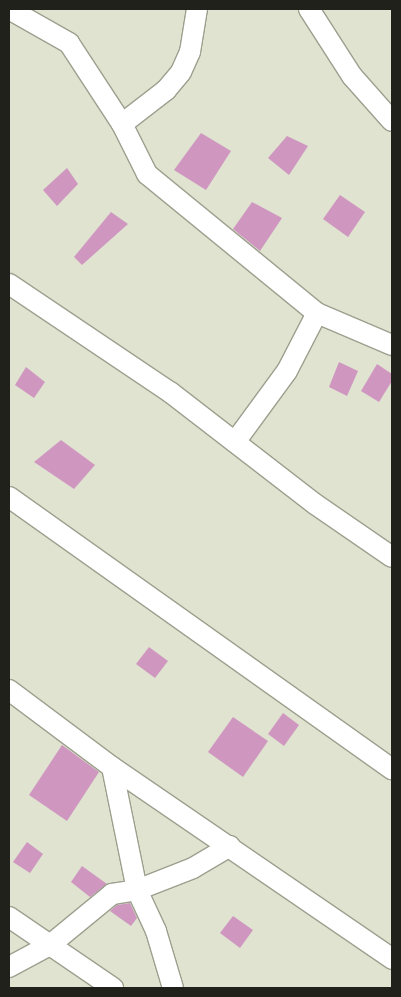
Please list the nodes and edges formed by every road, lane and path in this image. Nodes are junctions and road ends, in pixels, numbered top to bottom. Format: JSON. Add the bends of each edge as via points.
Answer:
{"nodes":[{"id":1,"x":10,"y":9,"type":"edge"},
{"id":2,"x":197,"y":9,"type":"edge"},
{"id":3,"x":309,"y":9,"type":"edge"},
{"id":4,"x":392,"y":120,"type":"edge"},
{"id":5,"x":122,"y":124,"type":"junction"},
{"id":6,"x":9,"y":284,"type":"edge"},
{"id":7,"x":317,"y":313,"type":"junction"},
{"id":8,"x":392,"y":345,"type":"edge"},
{"id":9,"x":235,"y":442,"type":"junction"},
{"id":10,"x":9,"y":497,"type":"edge"},
{"id":11,"x":392,"y":557,"type":"edge"},
{"id":12,"x":9,"y":690,"type":"edge"},
{"id":13,"x":112,"y":767,"type":"junction"},
{"id":14,"x":392,"y":769,"type":"edge"},
{"id":15,"x":230,"y":846,"type":"junction"},
{"id":16,"x":137,"y":890,"type":"junction"},
{"id":17,"x":9,"y":917,"type":"edge"},
{"id":18,"x":50,"y":945,"type":"junction"},
{"id":19,"x":392,"y":959,"type":"edge"},
{"id":20,"x":9,"y":967,"type":"edge"},
{"id":21,"x":113,"y":988,"type":"edge"},
{"id":22,"x":173,"y":988,"type":"edge"}],
"edges":[{"from":1,"to":5,"type":"street","via":[[69,43]]},
{"from":2,"to":5,"type":"street","via":[[190,52],[180,72],[166,90]]},
{"from":3,"to":4,"type":"street","via":[[352,76]]},
{"from":5,"to":7,"type":"street","via":[[147,174]]},
{"from":6,"to":9,"type":"street","via":[[170,392]]},
{"from":7,"to":8,"type":"street"},
{"from":7,"to":9,"type":"street","via":[[287,371]]},
{"from":9,"to":11,"type":"street","via":[[314,504]]},
{"from":10,"to":14,"type":"street"},
{"from":12,"to":13,"type":"street"},
{"from":13,"to":15,"type":"street"},
{"from":13,"to":16,"type":"street"},
{"from":15,"to":16,"type":"street","via":[[193,868]]},
{"from":15,"to":19,"type":"street"},
{"from":16,"to":18,"type":"street","via":[[112,894]]},
{"from":16,"to":22,"type":"street","via":[[156,931]]},
{"from":17,"to":18,"type":"street"},
{"from":18,"to":20,"type":"street"},
{"from":18,"to":21,"type":"street"}]}
